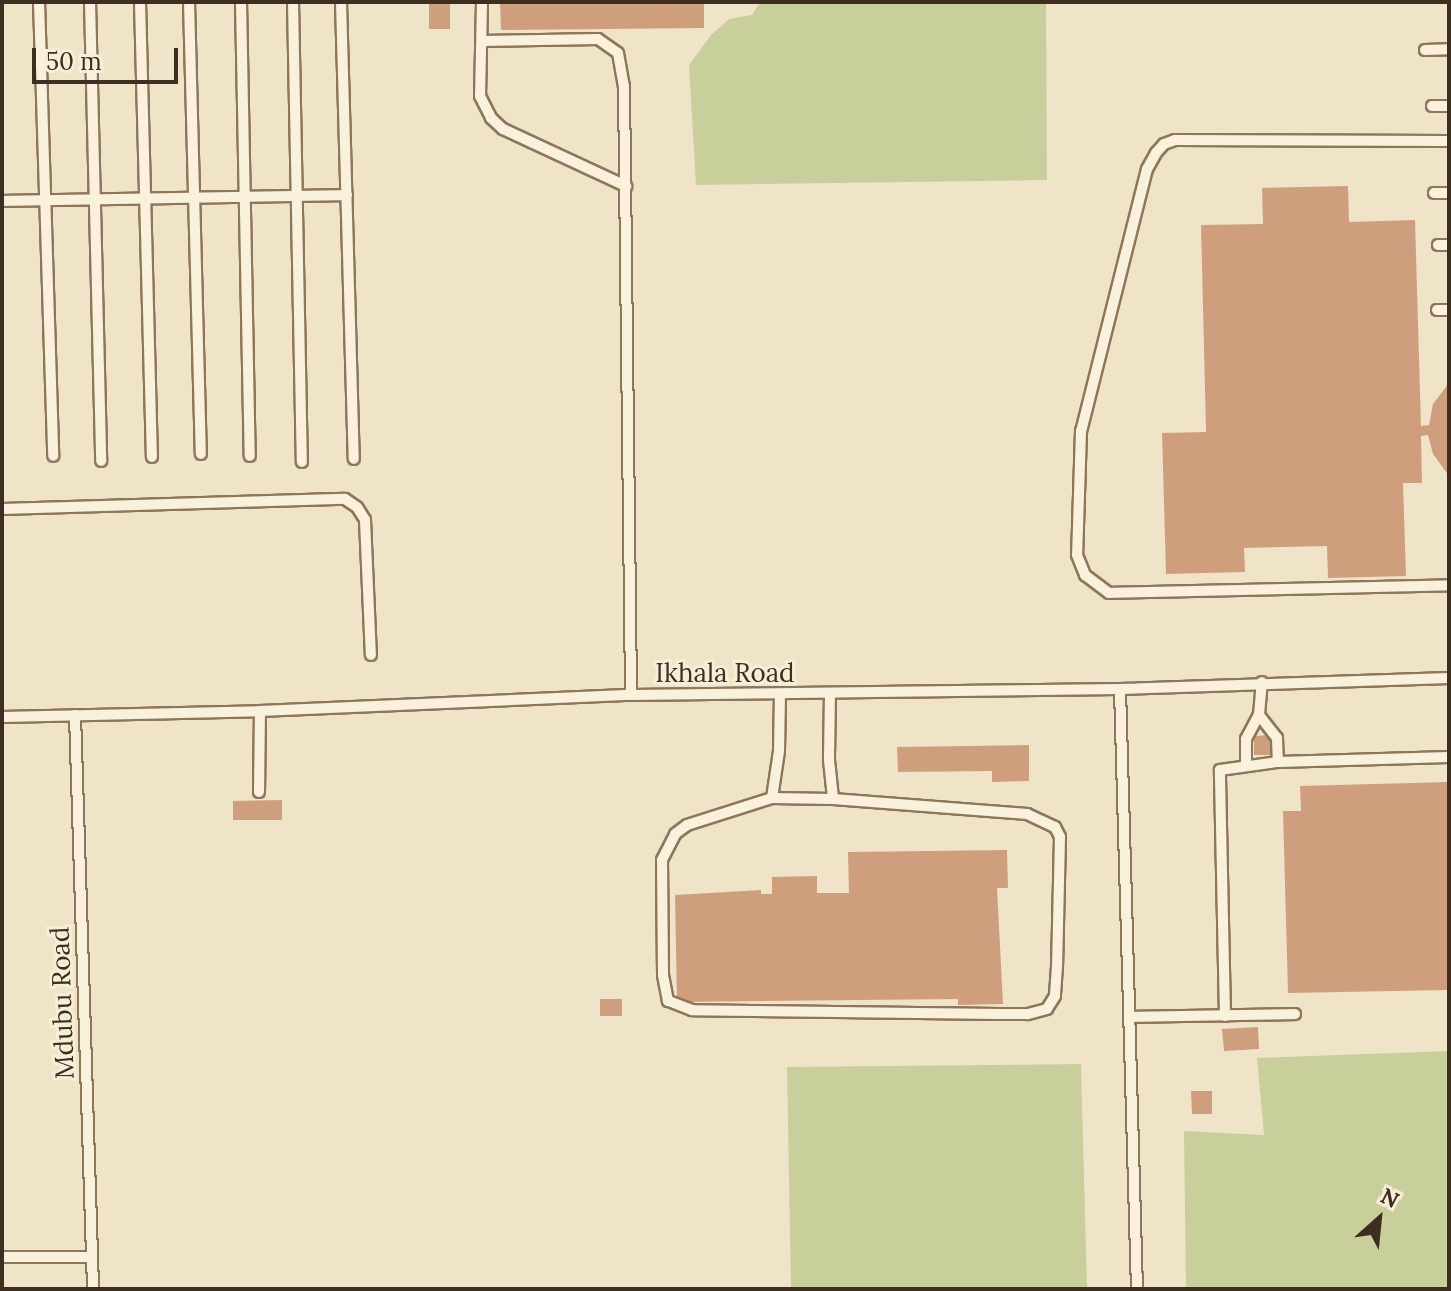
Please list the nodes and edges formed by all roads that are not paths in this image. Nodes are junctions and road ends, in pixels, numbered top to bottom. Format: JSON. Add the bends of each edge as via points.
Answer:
{"nodes":[{"id":1,"x":39,"y":2,"type":"edge"},
{"id":2,"x":90,"y":2,"type":"edge"},
{"id":3,"x":140,"y":2,"type":"edge"},
{"id":4,"x":189,"y":2,"type":"edge"},
{"id":5,"x":241,"y":2,"type":"edge"},
{"id":6,"x":293,"y":2,"type":"edge"},
{"id":7,"x":341,"y":2,"type":"edge"},
{"id":8,"x":482,"y":2,"type":"edge"},
{"id":9,"x":482,"y":41,"type":"junction"},
{"id":10,"x":1449,"y":49,"type":"edge"},
{"id":11,"x":1425,"y":50,"type":"dead end"},
{"id":12,"x":1432,"y":106,"type":"dead end"},
{"id":13,"x":1449,"y":106,"type":"edge"},
{"id":14,"x":1449,"y":141,"type":"edge"},
{"id":15,"x":626,"y":186,"type":"junction"},
{"id":16,"x":1434,"y":193,"type":"dead end"},
{"id":17,"x":1449,"y":193,"type":"edge"},
{"id":18,"x":245,"y":194,"type":"junction"},
{"id":19,"x":347,"y":195,"type":"junction"},
{"id":20,"x":195,"y":196,"type":"junction"},
{"id":21,"x":298,"y":196,"type":"junction"},
{"id":22,"x":146,"y":197,"type":"junction"},
{"id":23,"x":96,"y":198,"type":"junction"},
{"id":24,"x":2,"y":201,"type":"edge"},
{"id":25,"x":45,"y":201,"type":"junction"},
{"id":26,"x":1437,"y":310,"type":"dead end"},
{"id":27,"x":1449,"y":310,"type":"edge"},
{"id":28,"x":201,"y":454,"type":"dead end"},
{"id":29,"x":53,"y":456,"type":"dead end"},
{"id":30,"x":250,"y":456,"type":"dead end"},
{"id":31,"x":152,"y":457,"type":"dead end"},
{"id":32,"x":354,"y":459,"type":"dead end"},
{"id":33,"x":101,"y":461,"type":"dead end"},
{"id":34,"x":302,"y":462,"type":"dead end"},
{"id":35,"x":2,"y":509,"type":"edge"},
{"id":36,"x":1449,"y":585,"type":"edge"},
{"id":37,"x":371,"y":655,"type":"dead end"},
{"id":38,"x":1449,"y":678,"type":"edge"},
{"id":39,"x":1262,"y":682,"type":"junction"},
{"id":40,"x":1120,"y":689,"type":"junction"},
{"id":41,"x":830,"y":694,"type":"junction"},
{"id":42,"x":631,"y":695,"type":"junction"},
{"id":43,"x":780,"y":695,"type":"junction"},
{"id":44,"x":260,"y":711,"type":"junction"},
{"id":45,"x":75,"y":715,"type":"junction"},
{"id":46,"x":1259,"y":715,"type":"junction"},
{"id":47,"x":2,"y":717,"type":"edge"},
{"id":48,"x":1449,"y":757,"type":"edge"},
{"id":49,"x":1278,"y":762,"type":"junction"},
{"id":50,"x":1246,"y":764,"type":"junction"},
{"id":51,"x":259,"y":792,"type":"dead end"},
{"id":52,"x":772,"y":798,"type":"junction"},
{"id":53,"x":833,"y":799,"type":"junction"},
{"id":54,"x":1295,"y":1014,"type":"dead end"},
{"id":55,"x":1225,"y":1016,"type":"junction"},
{"id":56,"x":1130,"y":1017,"type":"junction"},
{"id":57,"x":2,"y":1257,"type":"edge"},
{"id":58,"x":92,"y":1257,"type":"junction"},
{"id":59,"x":93,"y":1289,"type":"edge"},
{"id":60,"x":1137,"y":1289,"type":"edge"}],
"edges":[{"from":1,"to":25,"type":"lane"},
{"from":2,"to":23,"type":"lane"},
{"from":3,"to":22,"type":"lane"},
{"from":4,"to":20,"type":"lane"},
{"from":5,"to":18,"type":"lane"},
{"from":6,"to":21,"type":"lane"},
{"from":7,"to":19,"type":"lane"},
{"from":8,"to":9,"type":"lane"},
{"from":9,"to":15,"type":"lane","via":[[480,96],[491,118],[503,129]]},
{"from":9,"to":15,"type":"lane","via":[[598,39],[618,53],[624,86]]},
{"from":10,"to":11,"type":"lane"},
{"from":12,"to":13,"type":"lane"},
{"from":14,"to":36,"type":"lane","via":[[1164,144],[1147,169],[1081,431],[1077,555],[1085,575],[1109,593]]},
{"from":15,"to":42,"type":"lane"},
{"from":16,"to":17,"type":"lane"},
{"from":18,"to":20,"type":"lane"},
{"from":18,"to":21,"type":"lane"},
{"from":18,"to":30,"type":"lane"},
{"from":19,"to":21,"type":"lane"},
{"from":19,"to":32,"type":"lane"},
{"from":20,"to":22,"type":"lane"},
{"from":20,"to":28,"type":"lane"},
{"from":21,"to":34,"type":"lane"},
{"from":22,"to":23,"type":"lane"},
{"from":22,"to":31,"type":"lane"},
{"from":23,"to":25,"type":"lane"},
{"from":23,"to":33,"type":"lane"},
{"from":24,"to":25,"type":"lane"},
{"from":25,"to":29,"type":"lane"},
{"from":26,"to":27,"type":"lane"},
{"from":35,"to":37,"type":"lane","via":[[345,499],[365,520]]},
{"from":38,"to":39,"type":"lane","name":"Ikhala Road"},
{"from":39,"to":40,"type":"lane","name":"Ikhala Road"},
{"from":39,"to":46,"type":"lane"},
{"from":40,"to":41,"type":"lane","name":"Ikhala Road"},
{"from":40,"to":56,"type":"lane"},
{"from":41,"to":43,"type":"lane","name":"Ikhala Road"},
{"from":41,"to":53,"type":"lane"},
{"from":42,"to":43,"type":"lane","name":"Ikhala Road"},
{"from":42,"to":44,"type":"lane","name":"Ikhala Road"},
{"from":43,"to":52,"type":"lane"},
{"from":44,"to":45,"type":"lane","name":"Ikhala Road"},
{"from":44,"to":51,"type":"lane"},
{"from":45,"to":47,"type":"lane","name":"Ikhala Road"},
{"from":45,"to":58,"type":"lane","name":"Mdubu Road"},
{"from":46,"to":49,"type":"lane","via":[[1277,738]]},
{"from":46,"to":50,"type":"lane","via":[[1246,739]]},
{"from":48,"to":49,"type":"lane"},
{"from":49,"to":50,"type":"lane"},
{"from":50,"to":55,"type":"lane","via":[[1223,767],[1218,777]]},
{"from":52,"to":53,"type":"lane"},
{"from":52,"to":53,"type":"lane","via":[[687,825],[666,847],[663,960],[668,1001],[692,1010],[1014,1014],[1047,1009],[1055,996],[1057,966],[1060,837],[1055,827],[1027,814]]},
{"from":54,"to":55,"type":"lane"},
{"from":55,"to":56,"type":"lane"},
{"from":56,"to":60,"type":"lane"},
{"from":57,"to":58,"type":"lane"},
{"from":58,"to":59,"type":"lane","name":"Mdubu Road"}]}
